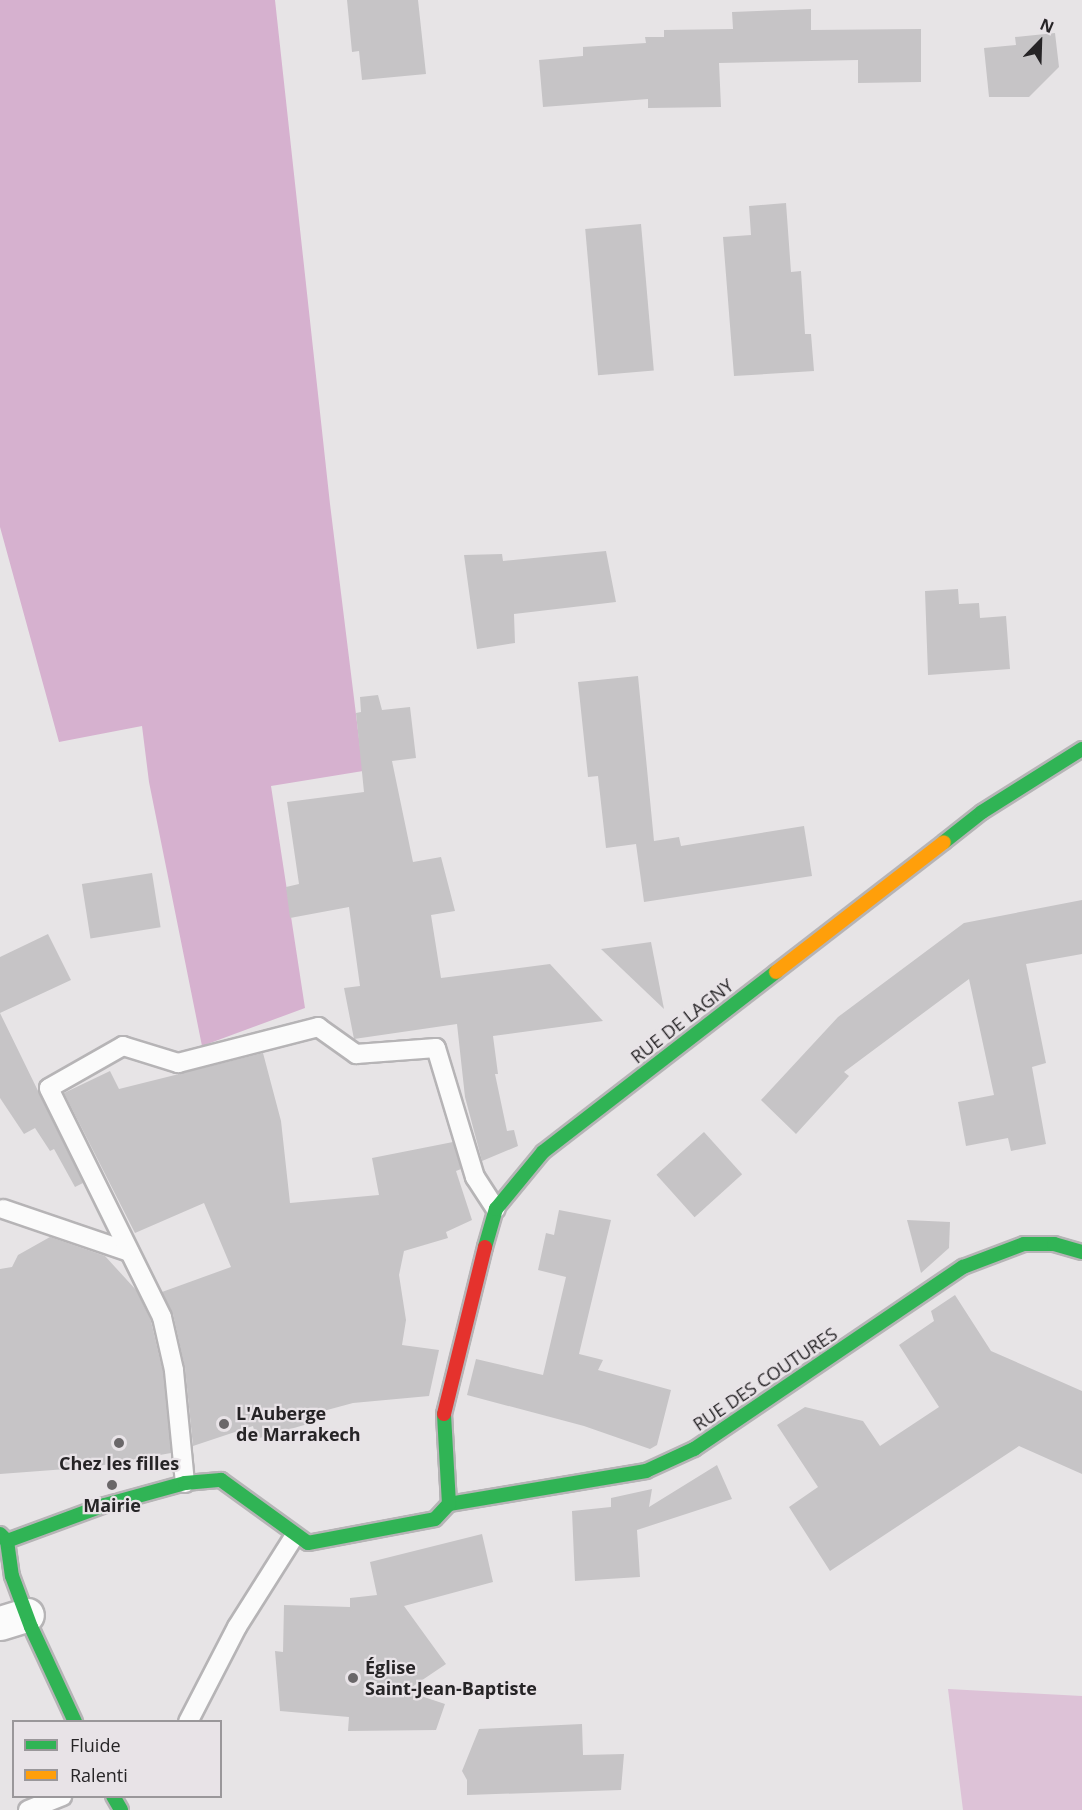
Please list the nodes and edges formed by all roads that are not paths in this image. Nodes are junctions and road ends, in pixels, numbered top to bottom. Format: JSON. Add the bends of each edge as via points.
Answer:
{"nodes":[{"id":1,"x":1082,"y":749,"type":"edge"},
{"id":2,"x":3,"y":1209,"type":"dead end"},
{"id":3,"x":496,"y":1209,"type":"junction"},
{"id":4,"x":129,"y":1252,"type":"junction"},
{"id":5,"x":1082,"y":1252,"type":"edge"},
{"id":6,"x":185,"y":1483,"type":"junction"},
{"id":7,"x":449,"y":1504,"type":"junction"},
{"id":8,"x":294,"y":1537,"type":"junction"},
{"id":9,"x":4,"y":1538,"type":"edge"},
{"id":10,"x":13,"y":1619,"type":"edge"},
{"id":11,"x":74,"y":1720,"type":"edge"},
{"id":12,"x":189,"y":1720,"type":"edge"},
{"id":13,"x":59,"y":1798,"type":"edge"},
{"id":14,"x":28,"y":1810,"type":"edge"}],
"edges":[{"from":1,"to":3,"type":"street","name":"RUE DE LAGNY","via":[[982,812],[543,1152]]},
{"from":2,"to":4,"type":"lane"},
{"from":3,"to":4,"type":"lane","via":[[475,1177],[436,1047],[356,1054],[318,1027],[178,1063],[123,1046],[49,1088]]},
{"from":3,"to":7,"type":"street","name":"RUE DE LAGNY","via":[[442,1421]]},
{"from":4,"to":6,"type":"lane","via":[[162,1317],[174,1370]]},
{"from":5,"to":7,"type":"street","name":"RUE DES COUTURES","via":[[1054,1244],[1024,1244],[963,1267],[694,1449],[646,1471]]},
{"from":6,"to":8,"type":"street","via":[[221,1480]]},
{"from":6,"to":9,"type":"street"},
{"from":7,"to":8,"type":"street","via":[[435,1519],[308,1543]]},
{"from":8,"to":12,"type":"lane","via":[[237,1627]]},
{"from":9,"to":10,"type":"street","via":[[12,1576]]},
{"from":10,"to":11,"type":"street"},
{"from":13,"to":14,"type":"lane"}]}
